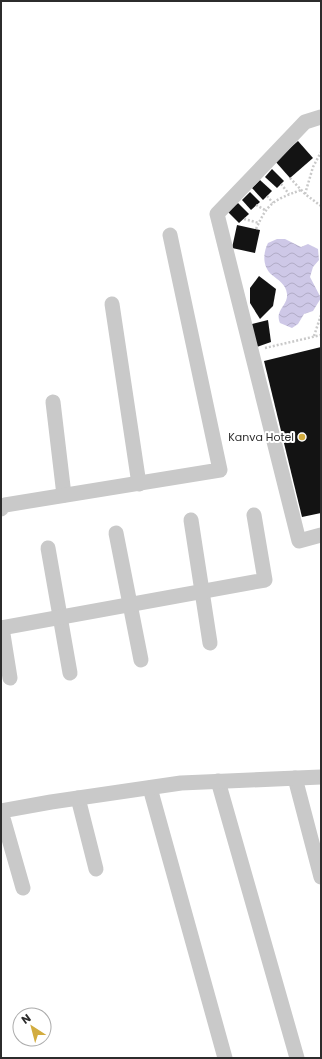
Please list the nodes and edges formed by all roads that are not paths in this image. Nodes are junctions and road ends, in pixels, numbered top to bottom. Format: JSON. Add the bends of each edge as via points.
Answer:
{"nodes":[{"id":1,"x":321,"y":117,"type":"edge"},
{"id":2,"x":170,"y":235,"type":"dead end"},
{"id":3,"x":112,"y":304,"type":"dead end"},
{"id":4,"x":53,"y":402,"type":"dead end"},
{"id":5,"x":139,"y":484,"type":"junction"},
{"id":6,"x":64,"y":495,"type":"junction"},
{"id":7,"x":1,"y":509,"type":"edge"},
{"id":8,"x":254,"y":515,"type":"dead end"},
{"id":9,"x":191,"y":520,"type":"dead end"},
{"id":10,"x":116,"y":533,"type":"dead end"},
{"id":11,"x":321,"y":536,"type":"edge"},
{"id":12,"x":48,"y":548,"type":"dead end"},
{"id":13,"x":201,"y":592,"type":"junction"},
{"id":14,"x":131,"y":604,"type":"junction"},
{"id":15,"x":60,"y":617,"type":"junction"},
{"id":16,"x":2,"y":628,"type":"edge"},
{"id":17,"x":210,"y":643,"type":"dead end"},
{"id":18,"x":141,"y":660,"type":"dead end"},
{"id":19,"x":70,"y":673,"type":"dead end"},
{"id":20,"x":10,"y":678,"type":"dead end"},
{"id":21,"x":321,"y":777,"type":"edge"},
{"id":22,"x":295,"y":778,"type":"junction"},
{"id":23,"x":218,"y":781,"type":"junction"},
{"id":24,"x":150,"y":788,"type":"junction"},
{"id":25,"x":78,"y":798,"type":"junction"},
{"id":26,"x":96,"y":869,"type":"dead end"},
{"id":27,"x":321,"y":877,"type":"edge"},
{"id":28,"x":23,"y":888,"type":"dead end"},
{"id":29,"x":225,"y":1058,"type":"edge"},
{"id":30,"x":297,"y":1058,"type":"edge"}],
"edges":[{"from":1,"to":11,"type":"street","via":[[305,122],[217,214],[299,541]]},
{"from":2,"to":5,"type":"street","via":[[220,470]]},
{"from":3,"to":5,"type":"street"},
{"from":4,"to":6,"type":"street"},
{"from":5,"to":6,"type":"street"},
{"from":6,"to":7,"type":"street","via":[[5,505]]},
{"from":8,"to":13,"type":"street","via":[[265,580]]},
{"from":9,"to":13,"type":"street"},
{"from":10,"to":14,"type":"street"},
{"from":12,"to":15,"type":"street"},
{"from":13,"to":14,"type":"street"},
{"from":13,"to":17,"type":"street"},
{"from":14,"to":15,"type":"street"},
{"from":14,"to":18,"type":"street"},
{"from":15,"to":16,"type":"street"},
{"from":15,"to":19,"type":"street"},
{"from":16,"to":20,"type":"street"},
{"from":21,"to":22,"type":"street"},
{"from":22,"to":23,"type":"street"},
{"from":22,"to":27,"type":"street"},
{"from":23,"to":24,"type":"street"},
{"from":23,"to":30,"type":"street"},
{"from":24,"to":25,"type":"street"},
{"from":24,"to":29,"type":"street"},
{"from":25,"to":26,"type":"street"},
{"from":25,"to":28,"type":"street","via":[[1,811]]}]}
